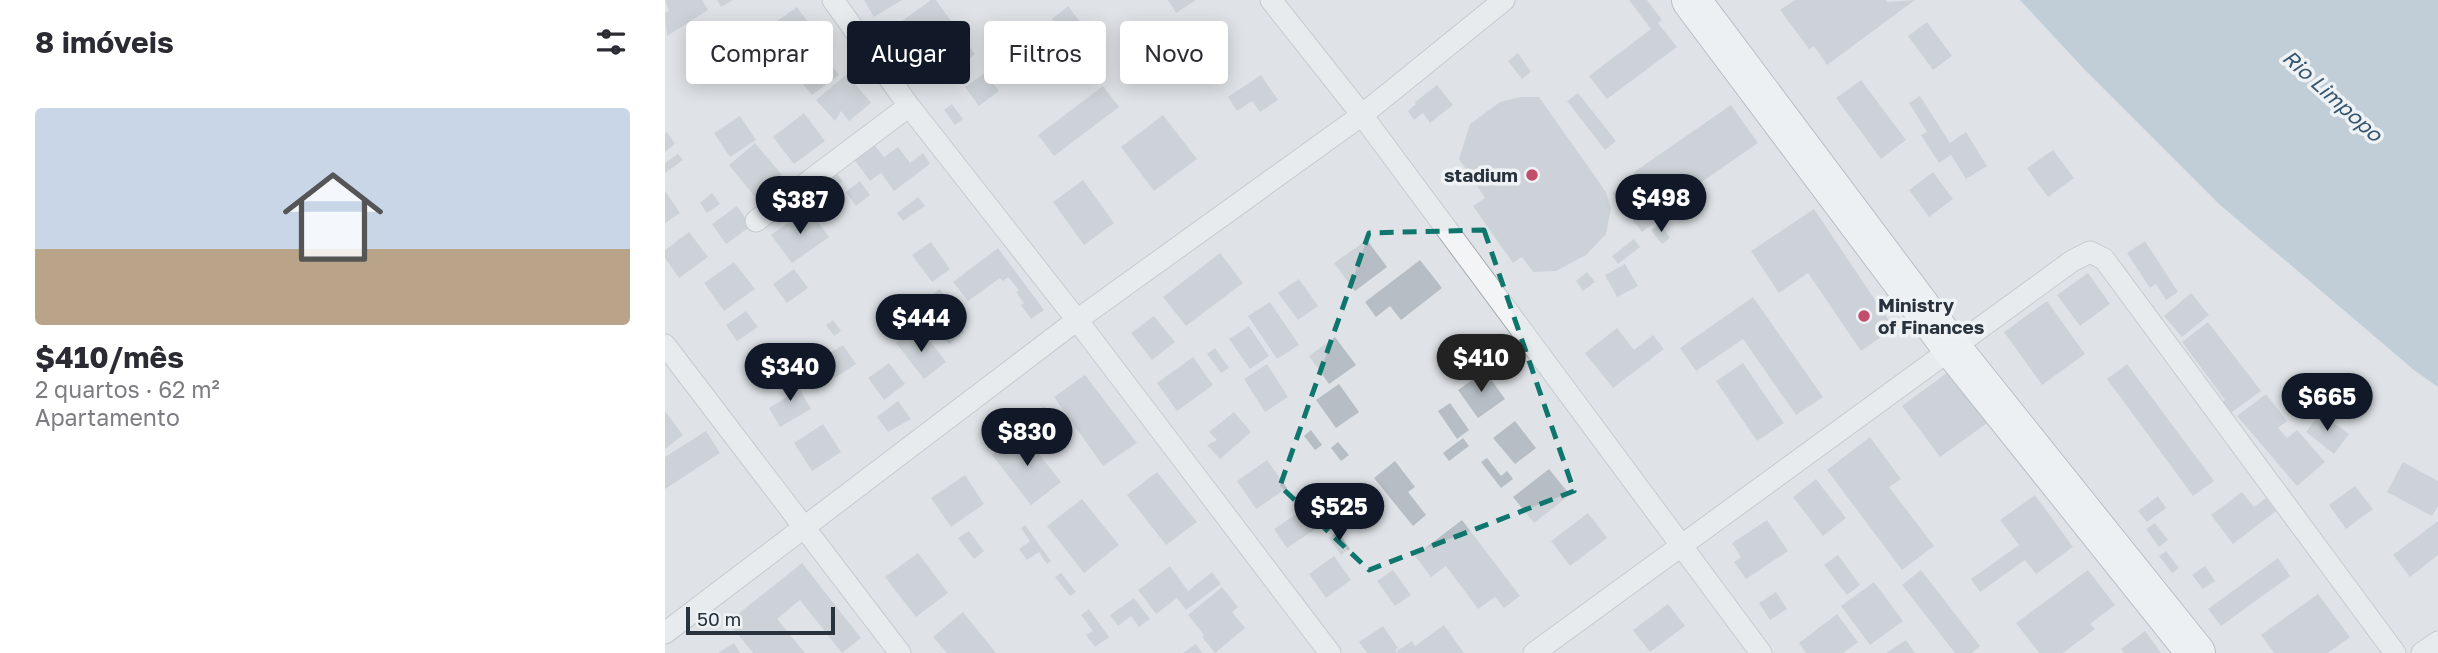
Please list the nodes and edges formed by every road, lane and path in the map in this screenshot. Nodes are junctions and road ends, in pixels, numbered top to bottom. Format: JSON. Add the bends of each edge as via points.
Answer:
{"nodes":[{"id":1,"x":833,"y":0,"type":"edge"},
{"id":2,"x":1271,"y":0,"type":"edge"},
{"id":3,"x":1504,"y":0,"type":"edge"},
{"id":4,"x":1691,"y":0,"type":"edge"},
{"id":5,"x":909,"y":106,"type":"junction"},
{"id":6,"x":1362,"y":115,"type":"junction"},
{"id":7,"x":756,"y":221,"type":"dead end"},
{"id":8,"x":1077,"y":320,"type":"junction"},
{"id":9,"x":665,"y":345,"type":"edge"},
{"id":10,"x":1951,"y":347,"type":"junction"},
{"id":11,"x":805,"y":527,"type":"junction"},
{"id":12,"x":1682,"y":546,"type":"junction"},
{"id":13,"x":665,"y":633,"type":"edge"},
{"id":14,"x":2438,"y":642,"type":"edge"},
{"id":15,"x":900,"y":653,"type":"edge"},
{"id":16,"x":1330,"y":653,"type":"edge"},
{"id":17,"x":1534,"y":653,"type":"edge"},
{"id":18,"x":1761,"y":653,"type":"edge"},
{"id":19,"x":2196,"y":653,"type":"edge"},
{"id":20,"x":2395,"y":653,"type":"edge"},
{"id":21,"x":2423,"y":653,"type":"edge"}],
"edges":[{"from":1,"to":5,"type":"street"},
{"from":2,"to":6,"type":"street"},
{"from":3,"to":6,"type":"street"},
{"from":4,"to":10,"type":"highway"},
{"from":5,"to":7,"type":"street"},
{"from":5,"to":8,"type":"street"},
{"from":6,"to":8,"type":"street"},
{"from":6,"to":12,"type":"street"},
{"from":8,"to":11,"type":"street"},
{"from":8,"to":16,"type":"street"},
{"from":9,"to":11,"type":"street"},
{"from":10,"to":12,"type":"street"},
{"from":10,"to":19,"type":"highway"},
{"from":10,"to":20,"type":"street","via":[[2071,261],[2090,252],[2104,259]]},
{"from":11,"to":13,"type":"street"},
{"from":11,"to":15,"type":"street"},
{"from":12,"to":17,"type":"street"},
{"from":12,"to":18,"type":"street"},
{"from":14,"to":21,"type":"street"}]}
